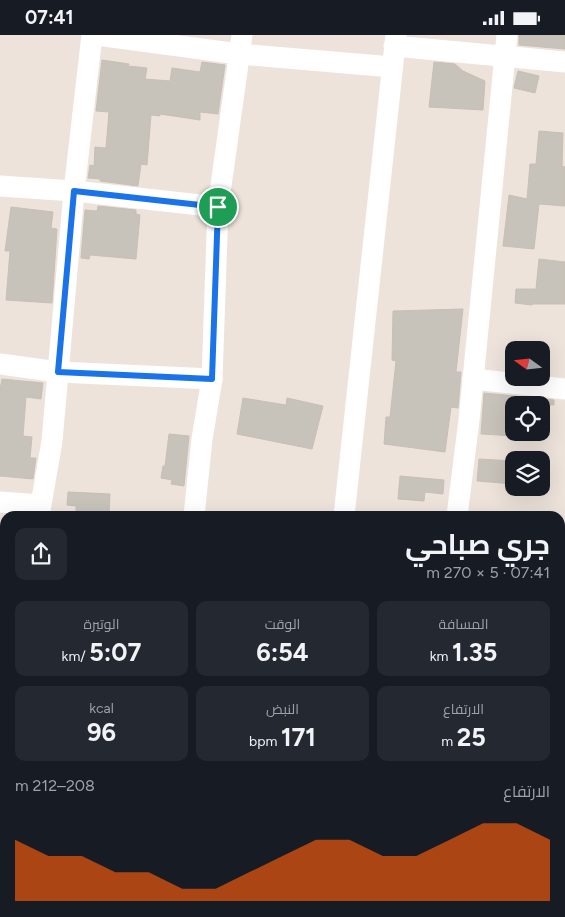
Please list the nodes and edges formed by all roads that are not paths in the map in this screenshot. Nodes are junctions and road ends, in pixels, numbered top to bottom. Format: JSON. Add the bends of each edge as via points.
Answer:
{"nodes":[{"id":1,"x":92,"y":35,"type":"edge"},
{"id":2,"x":97,"y":35,"type":"edge"},
{"id":3,"x":507,"y":35,"type":"edge"},
{"id":4,"x":395,"y":40,"type":"edge"},
{"id":5,"x":241,"y":44,"type":"edge"},
{"id":6,"x":504,"y":57,"type":"junction"},
{"id":7,"x":565,"y":62,"type":"edge"},
{"id":8,"x":392,"y":67,"type":"junction"},
{"id":9,"x":0,"y":186,"type":"edge"},
{"id":10,"x":74,"y":191,"type":"junction"},
{"id":11,"x":218,"y":207,"type":"junction"},
{"id":12,"x":0,"y":364,"type":"edge"},
{"id":13,"x":58,"y":372,"type":"junction"},
{"id":14,"x":212,"y":379,"type":"junction"},
{"id":15,"x":473,"y":379,"type":"junction"},
{"id":16,"x":565,"y":389,"type":"edge"},
{"id":17,"x":0,"y":502,"type":"edge"},
{"id":18,"x":40,"y":510,"type":"edge"},
{"id":19,"x":195,"y":511,"type":"edge"},
{"id":20,"x":345,"y":511,"type":"edge"},
{"id":21,"x":458,"y":511,"type":"edge"}],
"edges":[{"from":1,"to":10,"type":"street"},
{"from":2,"to":5,"type":"street"},
{"from":3,"to":6,"type":"street"},
{"from":4,"to":6,"type":"street"},
{"from":4,"to":8,"type":"street"},
{"from":5,"to":8,"type":"street"},
{"from":5,"to":11,"type":"street"},
{"from":6,"to":7,"type":"street"},
{"from":6,"to":15,"type":"street"},
{"from":8,"to":20,"type":"street"},
{"from":9,"to":10,"type":"street"},
{"from":10,"to":11,"type":"street"},
{"from":10,"to":13,"type":"street"},
{"from":11,"to":14,"type":"street"},
{"from":12,"to":13,"type":"street"},
{"from":13,"to":14,"type":"street"},
{"from":13,"to":18,"type":"street","via":[[52,441]]},
{"from":14,"to":19,"type":"street"},
{"from":15,"to":16,"type":"street"},
{"from":15,"to":21,"type":"street"},
{"from":17,"to":18,"type":"street"}]}
